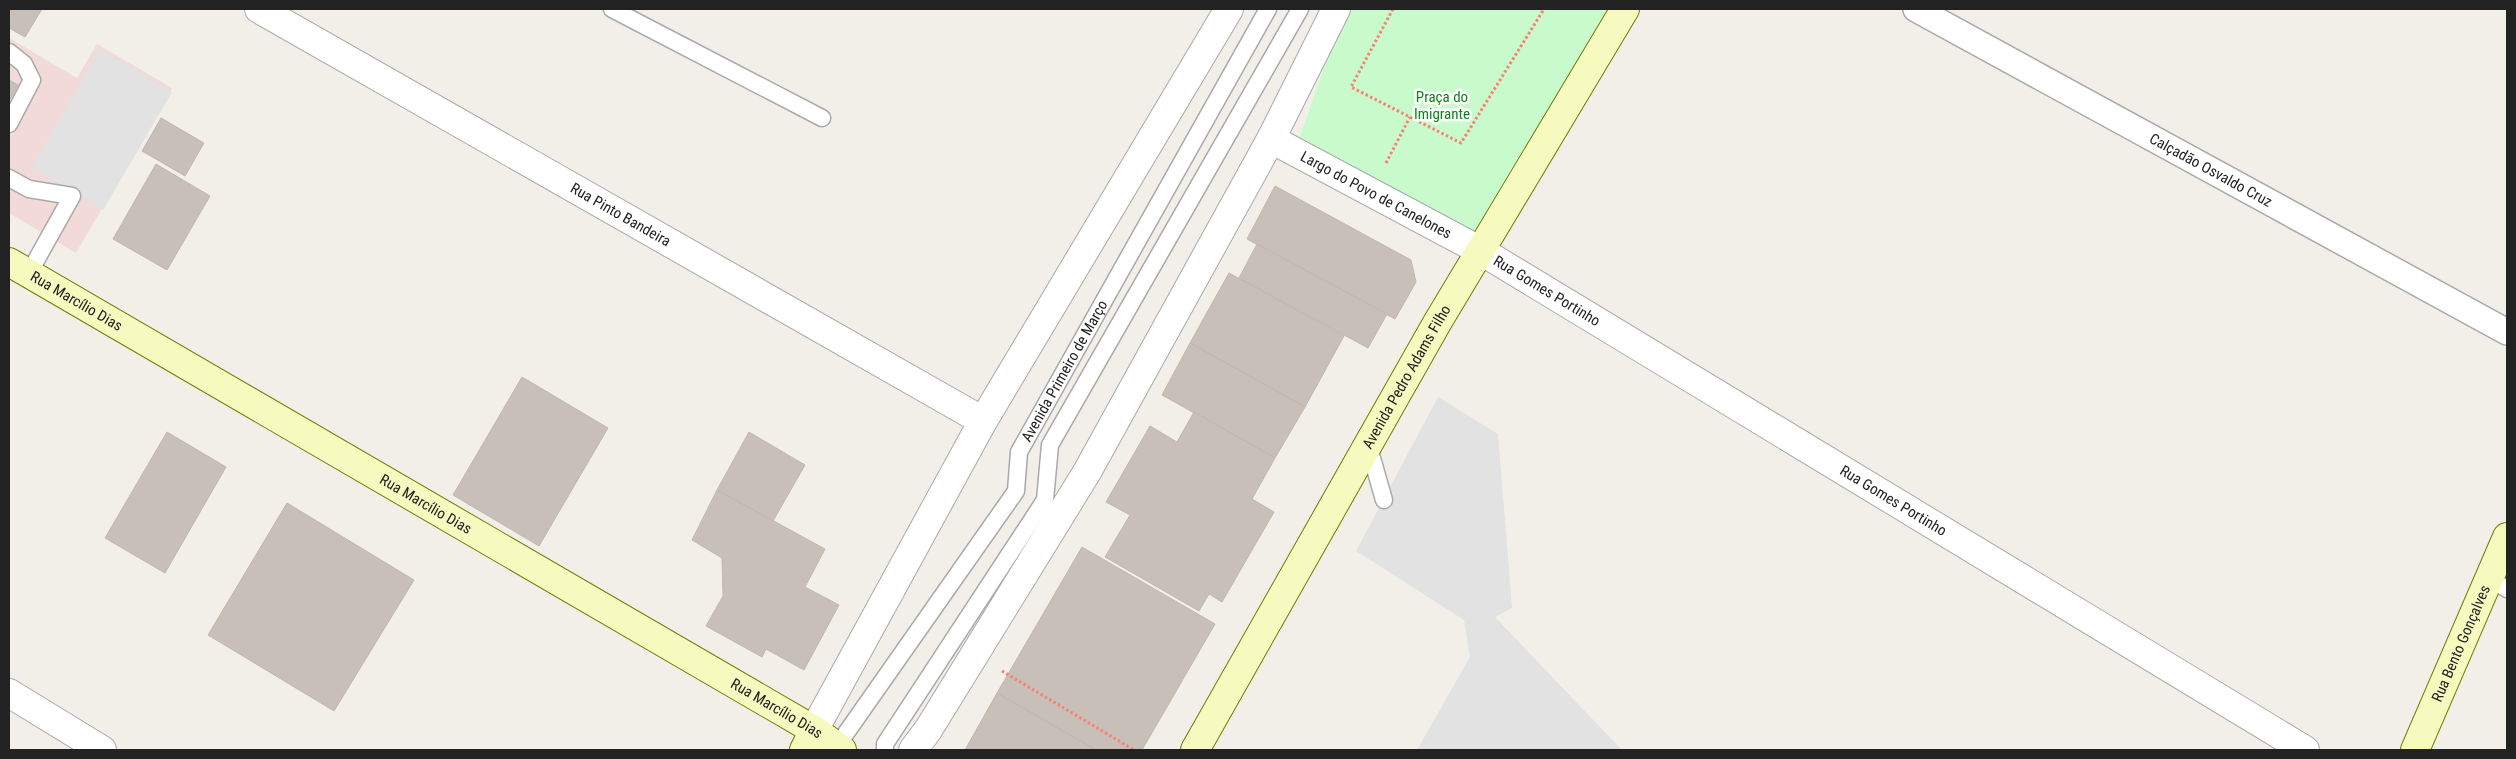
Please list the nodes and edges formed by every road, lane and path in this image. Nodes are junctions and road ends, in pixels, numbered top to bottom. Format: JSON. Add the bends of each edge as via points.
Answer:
{"nodes":[{"id":1,"x":259,"y":9,"type":"edge"},
{"id":2,"x":612,"y":9,"type":"edge"},
{"id":3,"x":1229,"y":9,"type":"edge"},
{"id":4,"x":1268,"y":9,"type":"edge"},
{"id":5,"x":1300,"y":9,"type":"edge"},
{"id":6,"x":1336,"y":9,"type":"edge"},
{"id":7,"x":1393,"y":9,"type":"edge"},
{"id":8,"x":1544,"y":9,"type":"edge"},
{"id":9,"x":1625,"y":9,"type":"edge"},
{"id":10,"x":1916,"y":9,"type":"edge"},
{"id":11,"x":9,"y":52,"type":"edge"},
{"id":12,"x":1410,"y":116,"type":"junction"},
{"id":13,"x":822,"y":118,"type":"dead end"},
{"id":14,"x":9,"y":124,"type":"edge"},
{"id":15,"x":1271,"y":139,"type":"junction"},
{"id":16,"x":9,"y":178,"type":"edge"},
{"id":17,"x":1371,"y":192,"type":"junction"},
{"id":18,"x":1481,"y":251,"type":"junction"},
{"id":19,"x":19,"y":268,"type":"edge"},
{"id":20,"x":2507,"y":332,"type":"edge"},
{"id":21,"x":983,"y":422,"type":"junction"},
{"id":22,"x":1368,"y":444,"type":"junction"},
{"id":23,"x":1384,"y":500,"type":"dead end"},
{"id":24,"x":2507,"y":537,"type":"edge"},
{"id":25,"x":2498,"y":584,"type":"edge"},
{"id":26,"x":975,"y":654,"type":"junction"},
{"id":27,"x":9,"y":693,"type":"edge"},
{"id":28,"x":809,"y":740,"type":"edge"},
{"id":29,"x":837,"y":749,"type":"edge"},
{"id":30,"x":102,"y":750,"type":"edge"},
{"id":31,"x":885,"y":750,"type":"edge"},
{"id":32,"x":913,"y":750,"type":"edge"},
{"id":33,"x":1134,"y":750,"type":"edge"},
{"id":34,"x":1195,"y":750,"type":"edge"},
{"id":35,"x":2305,"y":750,"type":"edge"},
{"id":36,"x":2414,"y":750,"type":"edge"}],
"edges":[{"from":1,"to":21,"type":"street","name":"Rua Pinto Bandeira"},
{"from":2,"to":13,"type":"lane"},
{"from":3,"to":21,"type":"street"},
{"from":4,"to":29,"type":"lane","name":"Avenida Primeiro de Março","via":[[1019,452],[1016,491]]},
{"from":5,"to":31,"type":"lane","via":[[1050,445],[1045,500],[885,744]]},
{"from":6,"to":15,"type":"street"},
{"from":7,"to":12,"type":"path","via":[[1351,87]]},
{"from":8,"to":12,"type":"path","via":[[1461,143]]},
{"from":9,"to":18,"type":"main road","name":"Avenida Pedro Adams Filho"},
{"from":10,"to":20,"type":"street","name":"Calçadão Osvaldo Cruz"},
{"from":11,"to":14,"type":"lane","via":[[24,64],[32,80]]},
{"from":12,"to":17,"type":"path"},
{"from":15,"to":17,"type":"street","name":"Largo do Povo de Canelones"},
{"from":15,"to":26,"type":"street","via":[[1087,472]]},
{"from":16,"to":19,"type":"lane","via":[[29,189],[72,196]]},
{"from":17,"to":18,"type":"street","name":"Largo do Povo de Canelones"},
{"from":18,"to":22,"type":"main road","name":"Avenida Pedro Adams Filho"},
{"from":18,"to":35,"type":"street","name":"Rua Gomes Portinho"},
{"from":19,"to":28,"type":"main road","name":"Rua Marcílio Dias"},
{"from":21,"to":28,"type":"street"},
{"from":22,"to":23,"type":"lane"},
{"from":22,"to":34,"type":"main road","name":"Avenida Pedro Adams Filho"},
{"from":24,"to":25,"type":"main road","name":"Rua Bento Gonçalves"},
{"from":25,"to":36,"type":"main road","name":"Rua Bento Gonçalves"},
{"from":26,"to":32,"type":"street"},
{"from":26,"to":33,"type":"path"},
{"from":27,"to":30,"type":"street"},
{"from":28,"to":29,"type":"main road","name":"Rua Marcílio Dias"}]}
